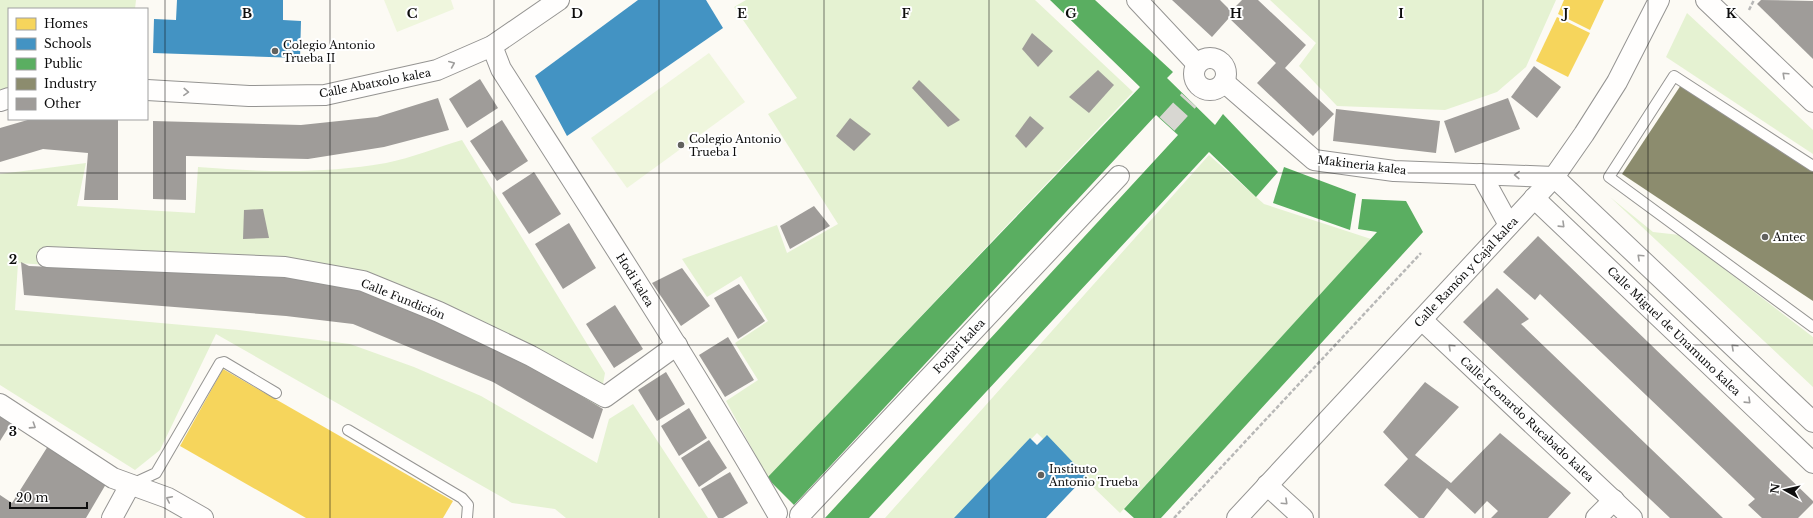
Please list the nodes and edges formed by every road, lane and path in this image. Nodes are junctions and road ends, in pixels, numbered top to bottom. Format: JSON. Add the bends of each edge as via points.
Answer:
{"nodes":[{"id":1,"x":559,"y":0,"type":"edge"},
{"id":2,"x":1137,"y":0,"type":"edge"},
{"id":3,"x":1659,"y":0,"type":"edge"},
{"id":4,"x":1706,"y":0,"type":"edge"},
{"id":5,"x":492,"y":46,"type":"junction"},
{"id":6,"x":1197,"y":64,"type":"junction"},
{"id":7,"x":1224,"y":82,"type":"junction"},
{"id":8,"x":148,"y":90,"type":"edge"},
{"id":9,"x":1813,"y":102,"type":"edge"},
{"id":10,"x":1813,"y":166,"type":"edge"},
{"id":11,"x":1481,"y":174,"type":"junction"},
{"id":12,"x":1119,"y":176,"type":"dead end"},
{"id":13,"x":1554,"y":177,"type":"junction"},
{"id":14,"x":1534,"y":198,"type":"junction"},
{"id":15,"x":1509,"y":225,"type":"junction"},
{"id":16,"x":1421,"y":254,"type":"dead end"},
{"id":17,"x":47,"y":257,"type":"dead end"},
{"id":18,"x":1422,"y":320,"type":"junction"},
{"id":19,"x":1813,"y":327,"type":"edge"},
{"id":20,"x":677,"y":346,"type":"junction"},
{"id":21,"x":276,"y":393,"type":"dead end"},
{"id":22,"x":0,"y":404,"type":"edge"},
{"id":23,"x":1813,"y":422,"type":"edge"},
{"id":24,"x":348,"y":430,"type":"dead end"},
{"id":25,"x":1813,"y":463,"type":"edge"},
{"id":26,"x":130,"y":485,"type":"junction"},
{"id":27,"x":1267,"y":485,"type":"junction"},
{"id":28,"x":1614,"y":500,"type":"junction"},
{"id":29,"x":774,"y":516,"type":"edge"},
{"id":30,"x":801,"y":517,"type":"edge"},
{"id":31,"x":112,"y":518,"type":"edge"},
{"id":32,"x":204,"y":518,"type":"edge"},
{"id":33,"x":467,"y":518,"type":"edge"},
{"id":34,"x":1174,"y":518,"type":"edge"},
{"id":35,"x":1237,"y":518,"type":"edge"},
{"id":36,"x":1303,"y":518,"type":"edge"},
{"id":37,"x":1596,"y":518,"type":"edge"},
{"id":38,"x":1632,"y":518,"type":"edge"}],
"edges":[{"from":1,"to":5,"type":"street","name":"Calle Abatxolo kalea"},
{"from":2,"to":6,"type":"street"},
{"from":3,"to":13,"type":"street","name":"Calle Ramón y Cajal kalea","via":[[1617,82]]},
{"from":9,"to":4,"type":"street","one_way":true},
{"from":8,"to":5,"type":"street","name":"Calle Abatxolo kalea","one_way":true,"via":[[248,96],[325,95],[437,70]]},
{"from":5,"to":20,"type":"street","name":"Hodi kalea","via":[[501,69]]},
{"from":6,"to":7,"type":"street","via":[[1211,57],[1221,62],[1226,71]]},
{"from":6,"to":7,"type":"street","via":[[1194,74],[1197,84],[1195,94],[1212,90]]},
{"from":7,"to":11,"type":"street","name":"Makineria kalea","via":[[1314,160],[1394,171]]},
{"from":10,"to":19,"type":"lane","via":[[1674,76],[1609,178]]},
{"from":13,"to":11,"type":"street","name":"Makineria kalea","one_way":true},
{"from":11,"to":15,"type":"street"},
{"from":12,"to":30,"type":"street","name":"Forjari kalea"},
{"from":13,"to":14,"type":"street","name":"Calle Ramón y Cajal kalea"},
{"from":23,"to":13,"type":"street","one_way":true},
{"from":14,"to":15,"type":"street","name":"Calle Ramón y Cajal kalea"},
{"from":14,"to":25,"type":"street","name":"Calle Miguel de Unamuno kalea","one_way":true},
{"from":15,"to":18,"type":"street","name":"Calle Ramón y Cajal kalea"},
{"from":16,"to":34,"type":"path"},
{"from":17,"to":20,"type":"street","name":"Calle Fundición","via":[[285,267],[363,281],[439,312],[531,356],[605,397]]},
{"from":18,"to":27,"type":"street","name":"Calle Ramón y Cajal kalea"},
{"from":28,"to":18,"type":"street","name":"Calle Leonardo Rucabado kalea","one_way":true},
{"from":20,"to":29,"type":"street","name":"Hodi kalea","via":[[739,446]]},
{"from":21,"to":26,"type":"lane","via":[[224,362],[220,363],[156,473]]},
{"from":22,"to":26,"type":"street","one_way":true,"via":[[113,478]]},
{"from":24,"to":33,"type":"lane","via":[[462,498],[468,506]]},
{"from":26,"to":31,"type":"street"},
{"from":32,"to":26,"type":"street","one_way":true,"via":[[168,498]]},
{"from":27,"to":35,"type":"street","name":"Calle Ramón y Cajal kalea"},
{"from":27,"to":36,"type":"street","one_way":true},
{"from":28,"to":37,"type":"street"},
{"from":28,"to":38,"type":"street","name":"Calle Leonardo Rucabado kalea"},
{"from":29,"to":30,"type":"street","via":[[789,511]]}]}
